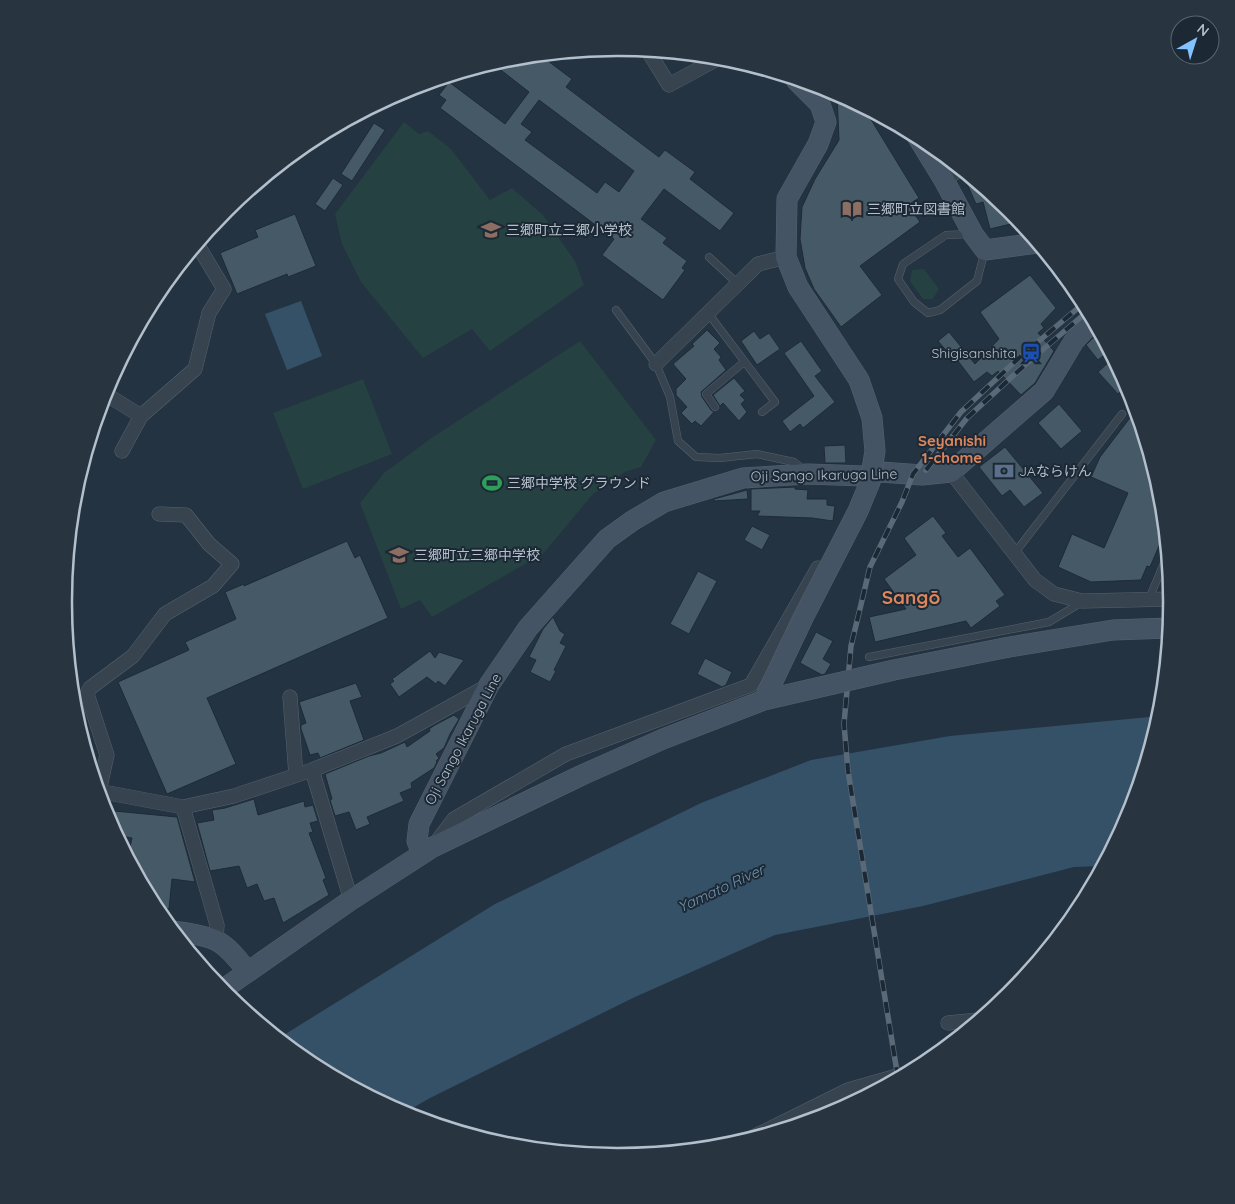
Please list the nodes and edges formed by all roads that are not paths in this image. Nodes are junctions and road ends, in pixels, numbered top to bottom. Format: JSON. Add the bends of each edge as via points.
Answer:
{"nodes":[{"id":1,"x":652,"y":57,"type":"edge"},
{"id":2,"x":708,"y":64,"type":"edge"},
{"id":3,"x":806,"y":90,"type":"edge"},
{"id":4,"x":940,"y":162,"type":"edge"},
{"id":5,"x":952,"y":175,"type":"edge"},
{"id":6,"x":979,"y":242,"type":"junction"},
{"id":7,"x":1029,"y":243,"type":"edge"},
{"id":8,"x":201,"y":249,"type":"edge"},
{"id":9,"x":709,"y":257,"type":"dead end"},
{"id":10,"x":786,"y":257,"type":"junction"},
{"id":11,"x":738,"y":284,"type":"junction"},
{"id":12,"x":616,"y":310,"type":"dead end"},
{"id":13,"x":708,"y":313,"type":"junction"},
{"id":14,"x":1088,"y":326,"type":"edge"},
{"id":15,"x":744,"y":362,"type":"junction"},
{"id":16,"x":656,"y":364,"type":"junction"},
{"id":17,"x":111,"y":398,"type":"edge"},
{"id":18,"x":715,"y":407,"type":"dead end"},
{"id":19,"x":762,"y":412,"type":"dead end"},
{"id":20,"x":1122,"y":414,"type":"dead end"},
{"id":21,"x":141,"y":416,"type":"junction"},
{"id":22,"x":122,"y":451,"type":"dead end"},
{"id":23,"x":951,"y":472,"type":"junction"},
{"id":24,"x":808,"y":474,"type":"junction"},
{"id":25,"x":864,"y":476,"type":"junction"},
{"id":26,"x":159,"y":514,"type":"dead end"},
{"id":27,"x":1014,"y":554,"type":"junction"},
{"id":28,"x":1162,"y":570,"type":"edge"},
{"id":29,"x":1163,"y":599,"type":"edge"},
{"id":30,"x":1149,"y":600,"type":"junction"},
{"id":31,"x":1082,"y":601,"type":"junction"},
{"id":32,"x":1162,"y":628,"type":"edge"},
{"id":33,"x":869,"y":656,"type":"dead end"},
{"id":34,"x":489,"y":685,"type":"junction"},
{"id":35,"x":290,"y":697,"type":"dead end"},
{"id":36,"x":764,"y":700,"type":"junction"},
{"id":37,"x":312,"y":770,"type":"junction"},
{"id":38,"x":296,"y":775,"type":"junction"},
{"id":39,"x":102,"y":779,"type":"edge"},
{"id":40,"x":106,"y":792,"type":"edge"},
{"id":41,"x":183,"y":807,"type":"junction"},
{"id":42,"x":428,"y":850,"type":"junction"},
{"id":43,"x":351,"y":900,"type":"junction"},
{"id":44,"x":184,"y":933,"type":"edge"},
{"id":45,"x":216,"y":940,"type":"junction"},
{"id":46,"x":248,"y":972,"type":"junction"},
{"id":47,"x":229,"y":985,"type":"edge"},
{"id":48,"x":966,"y":1021,"type":"edge"},
{"id":49,"x":948,"y":1023,"type":"dead end"},
{"id":50,"x":877,"y":1082,"type":"edge"},
{"id":51,"x":784,"y":1122,"type":"edge"}],
"edges":[{"from":1,"to":2,"type":"street","via":[[669,85]]},
{"from":3,"to":10,"type":"street","via":[[820,104],[826,122],[818,144],[787,199]]},
{"from":4,"to":5,"type":"street"},
{"from":5,"to":6,"type":"street"},
{"from":6,"to":6,"type":"lane","via":[[977,281],[940,310],[928,313],[914,302],[898,279],[903,264],[946,235]]},
{"from":6,"to":7,"type":"street"},
{"from":8,"to":21,"type":"street","via":[[224,289],[209,313],[195,368]]},
{"from":9,"to":11,"type":"lane"},
{"from":10,"to":11,"type":"street","via":[[758,264]]},
{"from":10,"to":36,"type":"street","bridge":true,"via":[[798,287],[859,380],[872,418],[875,450],[870,482],[858,511]]},
{"from":11,"to":13,"type":"street"},
{"from":12,"to":16,"type":"lane"},
{"from":13,"to":15,"type":"lane"},
{"from":13,"to":16,"type":"street"},
{"from":14,"to":23,"type":"street","via":[[1074,340],[1044,391]]},
{"from":15,"to":18,"type":"lane","via":[[706,394]]},
{"from":15,"to":19,"type":"lane","via":[[775,402]]},
{"from":16,"to":24,"type":"lane","via":[[670,397],[678,441],[696,457],[757,454],[794,462]]},
{"from":17,"to":21,"type":"street"},
{"from":20,"to":27,"type":"lane"},
{"from":21,"to":22,"type":"street"},
{"from":23,"to":25,"type":"street","name":"Oji Sango Ikaruga Line","via":[[880,472]]},
{"from":23,"to":27,"type":"street"},
{"from":24,"to":25,"type":"street","name":"Oji Sango Ikaruga Line"},
{"from":24,"to":34,"type":"street","name":"Oji Sango Ikaruga Line","via":[[743,478],[664,502],[632,521],[607,540],[528,628]]},
{"from":25,"to":42,"type":"street","via":[[849,515],[751,685],[566,754],[454,818]]},
{"from":26,"to":39,"type":"street","via":[[186,516],[209,544],[232,564],[213,586],[165,614],[133,656],[90,688],[87,694],[107,755]]},
{"from":27,"to":31,"type":"street","via":[[1035,580],[1054,594]]},
{"from":28,"to":30,"type":"lane"},
{"from":29,"to":30,"type":"street"},
{"from":30,"to":31,"type":"street"},
{"from":31,"to":33,"type":"lane","via":[[1049,622]]},
{"from":32,"to":36,"type":"street","bridge":true,"via":[[1113,630],[1009,647]]},
{"from":34,"to":37,"type":"street","via":[[397,736]]},
{"from":34,"to":42,"type":"street","name":"Oji Sango Ikaruga Line","via":[[419,824],[417,841]]},
{"from":35,"to":38,"type":"street"},
{"from":36,"to":42,"type":"street","bridge":true,"via":[[582,775]]},
{"from":37,"to":38,"type":"street"},
{"from":37,"to":43,"type":"street"},
{"from":38,"to":41,"type":"street","via":[[234,796]]},
{"from":40,"to":41,"type":"street"},
{"from":41,"to":45,"type":"street","via":[[217,925]]},
{"from":42,"to":43,"type":"street"},
{"from":43,"to":46,"type":"street"},
{"from":44,"to":45,"type":"street"},
{"from":45,"to":46,"type":"street"},
{"from":46,"to":47,"type":"street"},
{"from":48,"to":49,"type":"street"},
{"from":50,"to":51,"type":"street","via":[[848,1090]]}]}
